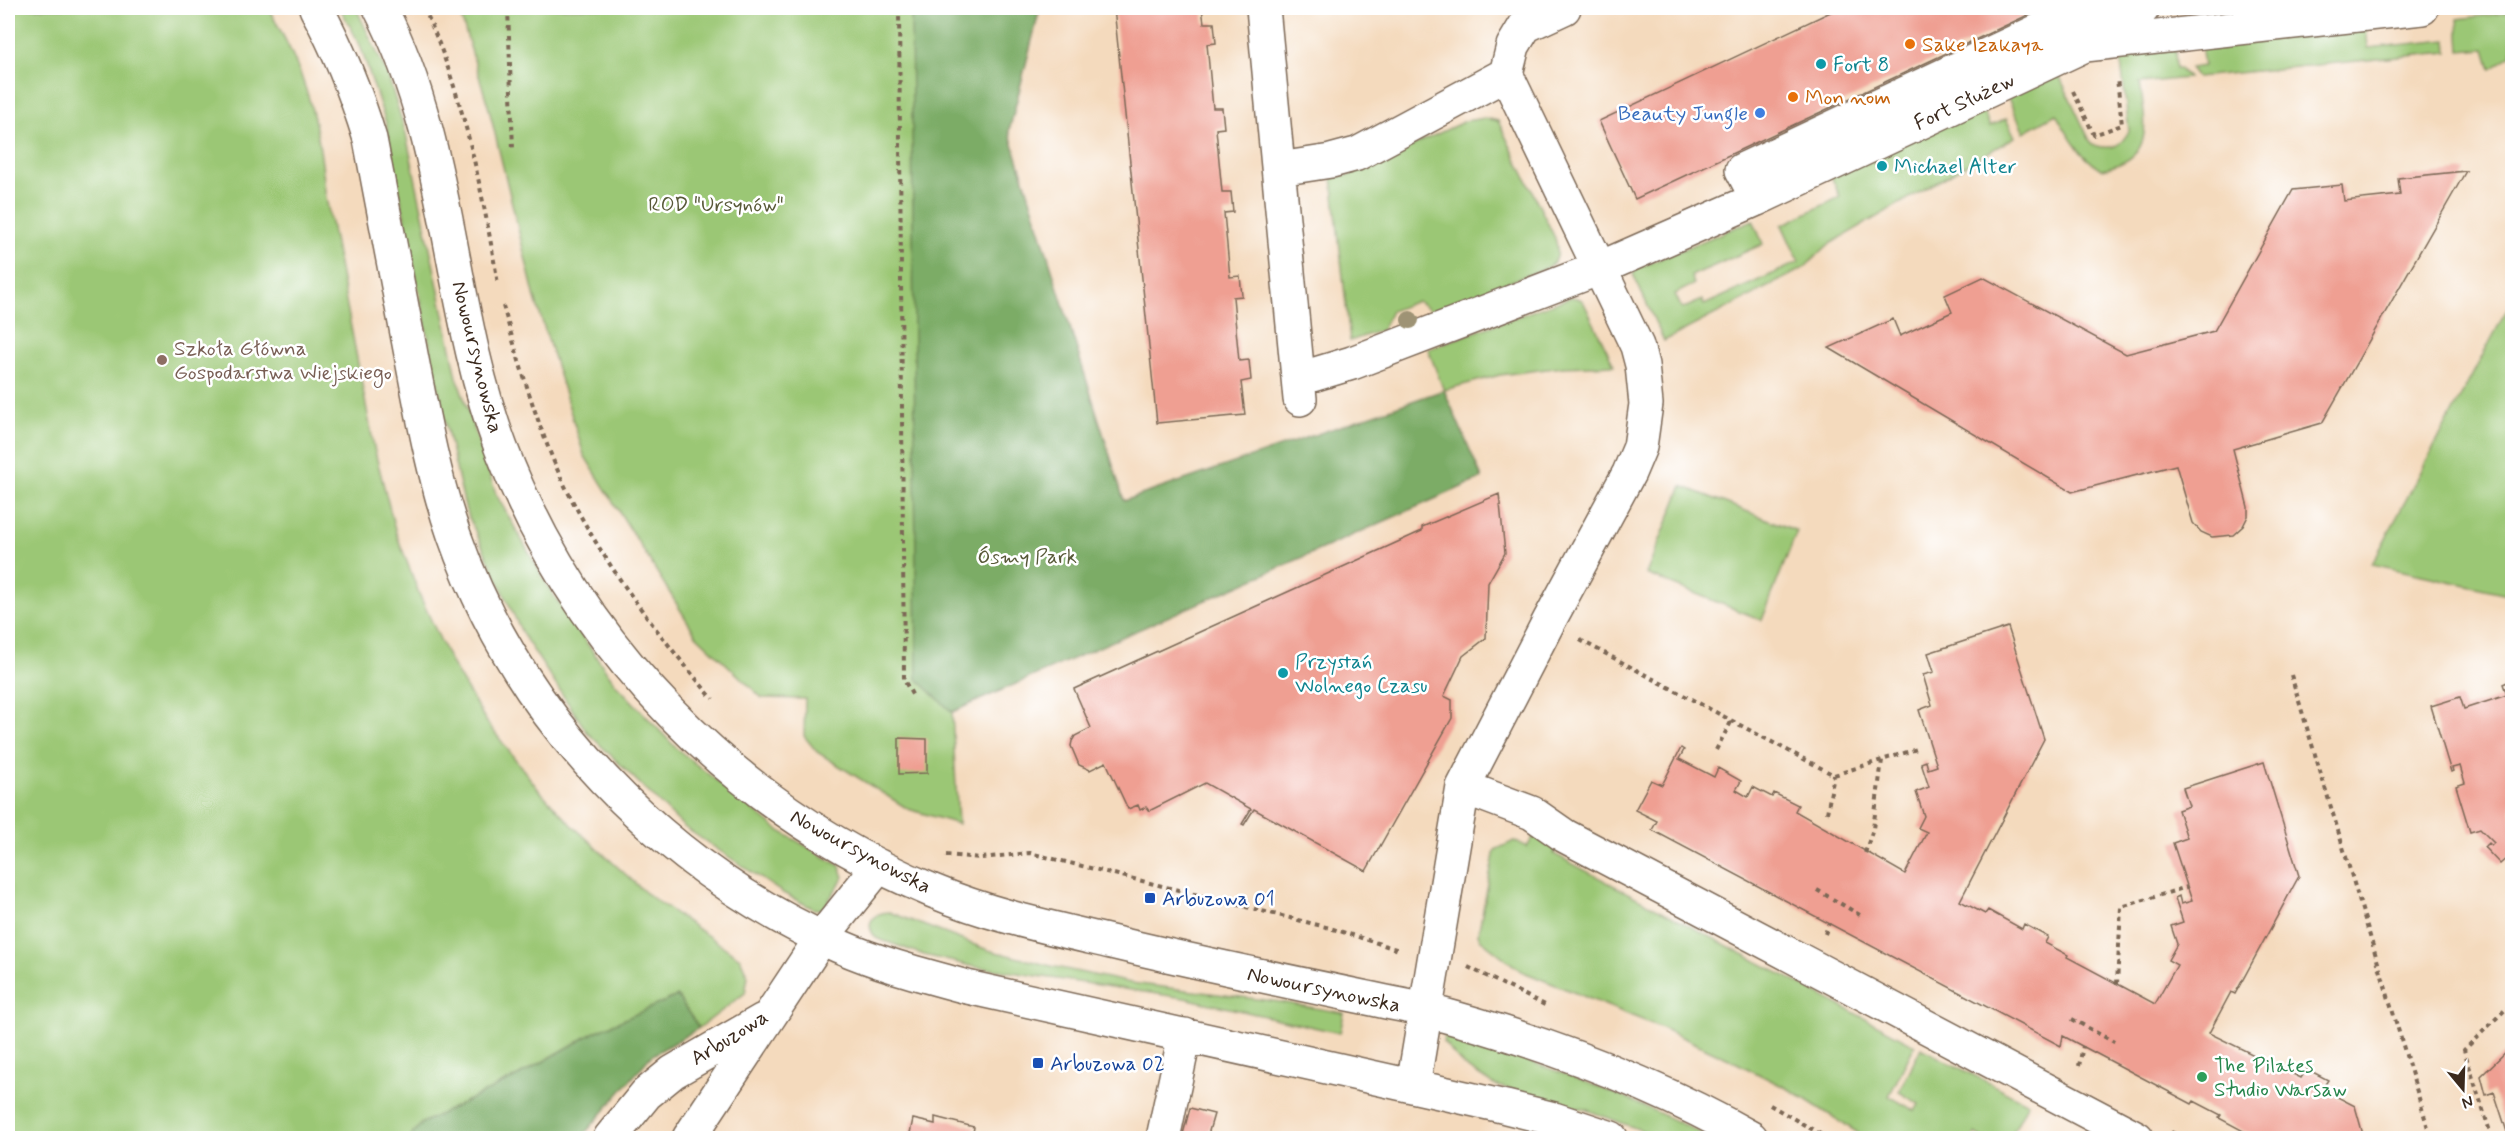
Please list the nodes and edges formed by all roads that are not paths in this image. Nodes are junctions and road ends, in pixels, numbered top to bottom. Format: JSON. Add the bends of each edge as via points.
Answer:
{"nodes":[{"id":1,"x":316,"y":8,"type":"edge"},
{"id":2,"x":380,"y":8,"type":"edge"},
{"id":3,"x":1263,"y":8,"type":"edge"},
{"id":4,"x":1564,"y":8,"type":"edge"},
{"id":5,"x":2143,"y":8,"type":"edge"},
{"id":6,"x":2422,"y":8,"type":"edge"},
{"id":7,"x":1506,"y":74,"type":"junction"},
{"id":8,"x":1279,"y":169,"type":"junction"},
{"id":9,"x":1757,"y":199,"type":"junction"},
{"id":10,"x":1600,"y":268,"type":"junction"},
{"id":11,"x":1463,"y":787,"type":"junction"},
{"id":12,"x":879,"y":866,"type":"junction"},
{"id":13,"x":822,"y":937,"type":"junction"},
{"id":14,"x":1425,"y":1010,"type":"junction"},
{"id":15,"x":770,"y":1017,"type":"junction"},
{"id":16,"x":1185,"y":1035,"type":"junction"},
{"id":17,"x":1413,"y":1086,"type":"junction"},
{"id":18,"x":1598,"y":1136,"type":"edge"},
{"id":19,"x":610,"y":1138,"type":"edge"},
{"id":20,"x":689,"y":1138,"type":"edge"},
{"id":21,"x":1162,"y":1138,"type":"edge"},
{"id":22,"x":1751,"y":1138,"type":"edge"},
{"id":23,"x":2137,"y":1138,"type":"edge"}],
"edges":[{"from":1,"to":13,"type":"street","via":[[333,39],[370,139],[434,468],[454,535],[495,628],[549,715],[592,768],[639,814],[719,879]]},
{"from":2,"to":12,"type":"street","name":"Nowoursynowska","via":[[428,133],[481,387],[513,476],[559,568],[595,624],[637,676],[729,768],[786,812]]},
{"from":3,"to":8,"type":"street"},
{"from":4,"to":7,"type":"street","via":[[1525,26],[1513,46]]},
{"from":5,"to":9,"type":"street","via":[[2072,15],[1743,170]]},
{"from":6,"to":9,"type":"street","name":"Fort Służew","via":[[2085,45]]},
{"from":7,"to":8,"type":"street","via":[[1357,154]]},
{"from":7,"to":10,"type":"street"},
{"from":8,"to":10,"type":"street","name":"Fort Służew","via":[[1300,389],[1352,363]]},
{"from":9,"to":10,"type":"street","name":"Fort Służew"},
{"from":10,"to":11,"type":"street","via":[[1637,346],[1642,366],[1646,404],[1640,447]]},
{"from":11,"to":14,"type":"street"},
{"from":11,"to":23,"type":"street","via":[[1532,813],[1565,836]]},
{"from":12,"to":13,"type":"street","name":"Arbuzowa"},
{"from":12,"to":14,"type":"street","name":"Nowoursynowska","via":[[987,911],[1151,952]]},
{"from":13,"to":15,"type":"street","name":"Arbuzowa"},
{"from":13,"to":16,"type":"street","via":[[869,958],[967,987]]},
{"from":14,"to":17,"type":"street"},
{"from":14,"to":22,"type":"street","name":"Nowoursynowska","via":[[1510,1034],[1618,1073]]},
{"from":15,"to":19,"type":"street","name":"Arbuzowa","via":[[673,1072],[646,1094]]},
{"from":15,"to":20,"type":"street"},
{"from":16,"to":17,"type":"street"},
{"from":16,"to":21,"type":"street"},
{"from":17,"to":18,"type":"street","via":[[1506,1107]]}]}
